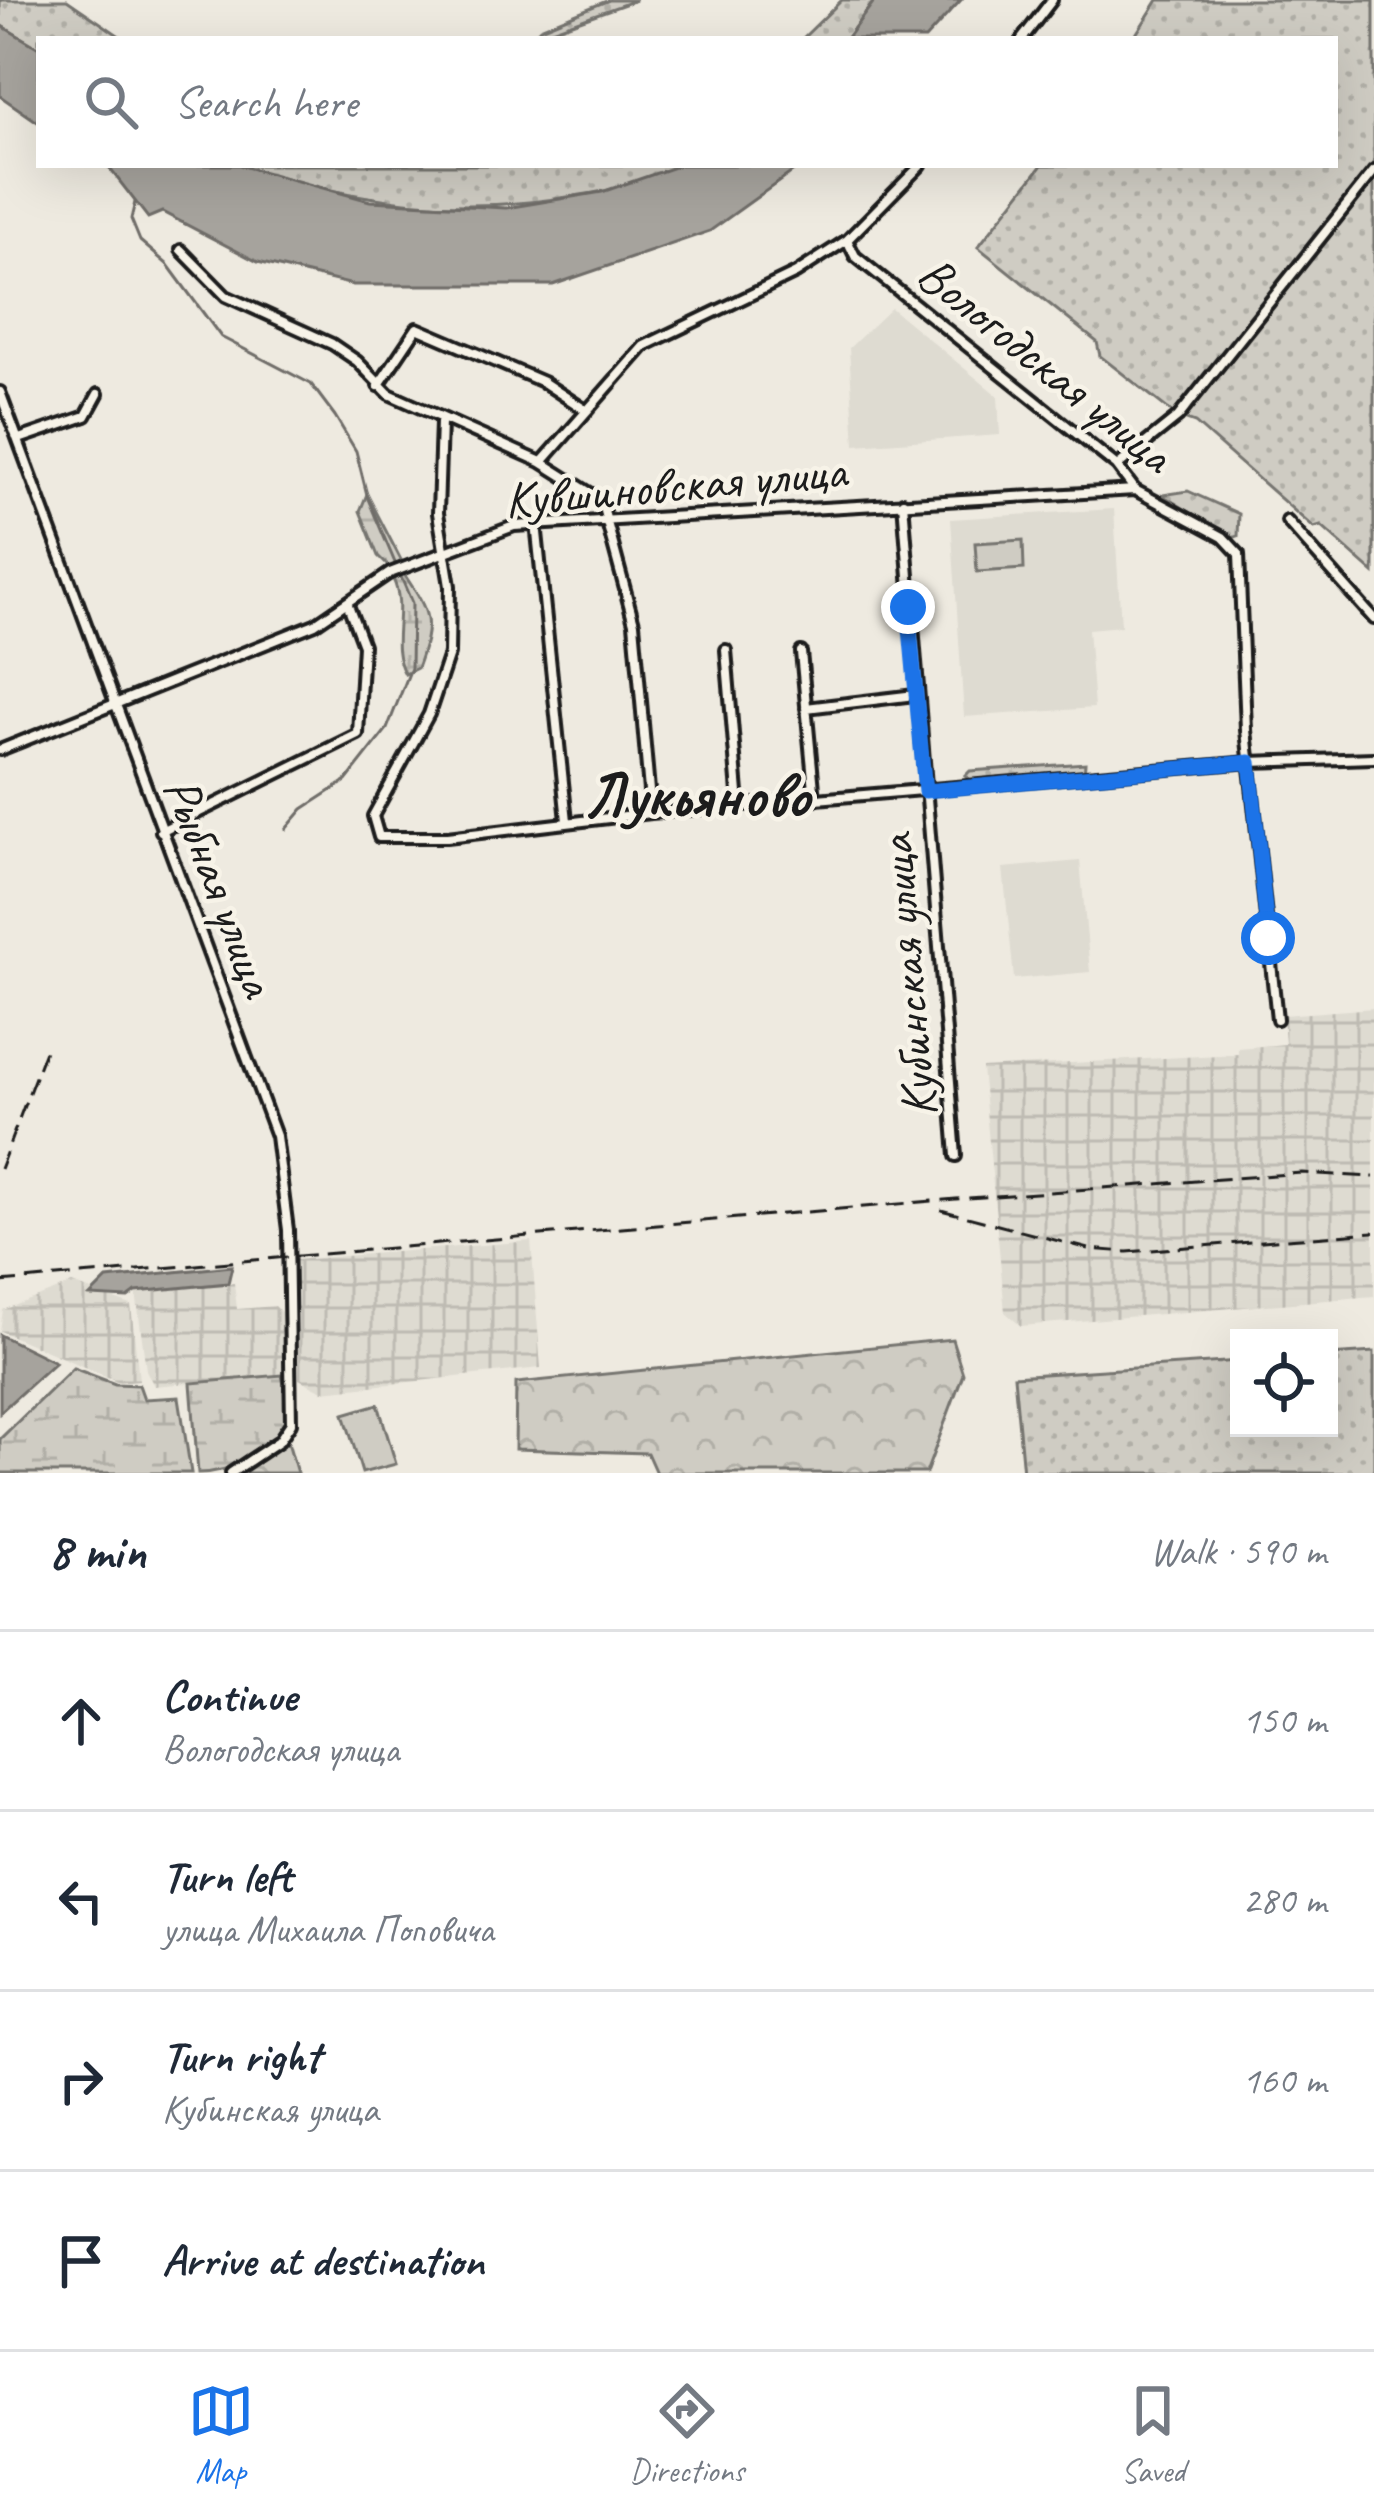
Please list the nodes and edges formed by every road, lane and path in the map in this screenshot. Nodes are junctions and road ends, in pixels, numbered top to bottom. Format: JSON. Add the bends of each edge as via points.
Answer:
{"nodes":[{"id":1,"x":1052,"y":0,"type":"edge"},
{"id":2,"x":1024,"y":36,"type":"edge"},
{"id":3,"x":918,"y":168,"type":"edge"},
{"id":4,"x":1374,"y":171,"type":"edge"},
{"id":5,"x":847,"y":240,"type":"junction"},
{"id":6,"x":181,"y":250,"type":"dead end"},
{"id":7,"x":378,"y":386,"type":"junction"},
{"id":8,"x":0,"y":392,"type":"edge"},
{"id":9,"x":98,"y":394,"type":"dead end"},
{"id":10,"x":587,"y":411,"type":"junction"},
{"id":11,"x":441,"y":422,"type":"junction"},
{"id":12,"x":19,"y":440,"type":"junction"},
{"id":13,"x":542,"y":462,"type":"junction"},
{"id":14,"x":1117,"y":466,"type":"junction"},
{"id":15,"x":1135,"y":490,"type":"junction"},
{"id":16,"x":903,"y":502,"type":"junction"},
{"id":17,"x":607,"y":519,"type":"junction"},
{"id":18,"x":1287,"y":520,"type":"dead end"},
{"id":19,"x":536,"y":523,"type":"junction"},
{"id":20,"x":445,"y":550,"type":"junction"},
{"id":21,"x":348,"y":605,"type":"junction"},
{"id":22,"x":1374,"y":619,"type":"edge"},
{"id":23,"x":726,"y":650,"type":"dead end"},
{"id":24,"x":801,"y":652,"type":"dead end"},
{"id":25,"x":915,"y":695,"type":"junction"},
{"id":26,"x":113,"y":702,"type":"junction"},
{"id":27,"x":806,"y":708,"type":"junction"},
{"id":28,"x":0,"y":750,"type":"edge"},
{"id":29,"x":1374,"y":758,"type":"edge"},
{"id":30,"x":1250,"y":762,"type":"junction"},
{"id":31,"x":925,"y":791,"type":"junction"},
{"id":32,"x":814,"y":800,"type":"junction"},
{"id":33,"x":739,"y":805,"type":"junction"},
{"id":34,"x":652,"y":813,"type":"junction"},
{"id":35,"x":567,"y":821,"type":"junction"},
{"id":36,"x":161,"y":831,"type":"junction"},
{"id":37,"x":1277,"y":1019,"type":"dead end"},
{"id":38,"x":956,"y":1156,"type":"dead end"},
{"id":39,"x":231,"y":1473,"type":"edge"}],
"edges":[{"from":1,"to":2,"type":"street"},
{"from":3,"to":5,"type":"street"},
{"from":4,"to":14,"type":"street","via":[[1178,417]]},
{"from":5,"to":10,"type":"street","via":[[796,274],[644,346]]},
{"from":5,"to":14,"type":"street","name":"Вологодская улица","via":[[855,256]]},
{"from":6,"to":7,"type":"street","via":[[215,286],[332,344]]},
{"from":7,"to":10,"type":"street","via":[[417,328],[543,382]]},
{"from":7,"to":11,"type":"street"},
{"from":8,"to":12,"type":"street","name":"Рыбная улица"},
{"from":9,"to":12,"type":"street","via":[[86,416]]},
{"from":10,"to":13,"type":"street"},
{"from":11,"to":13,"type":"street"},
{"from":11,"to":20,"type":"street"},
{"from":12,"to":26,"type":"street","name":"Рыбная улица"},
{"from":13,"to":17,"type":"street","via":[[597,496]]},
{"from":14,"to":15,"type":"street","name":"Вологодская улица"},
{"from":15,"to":16,"type":"street","name":"Кувшиновская улица"},
{"from":15,"to":30,"type":"street","name":"Вологодская улица","via":[[1223,537],[1239,554]]},
{"from":16,"to":17,"type":"street","name":"Кувшиновская улица"},
{"from":16,"to":25,"type":"street","name":"Кубинская улица"},
{"from":17,"to":19,"type":"street","name":"Кувшиновская улица"},
{"from":17,"to":34,"type":"street","via":[[634,622]]},
{"from":18,"to":22,"type":"street"},
{"from":19,"to":20,"type":"street","name":"Кувшиновская улица"},
{"from":19,"to":35,"type":"street"},
{"from":20,"to":21,"type":"street","name":"Кувшиновская улица","via":[[390,573]]},
{"from":20,"to":35,"type":"street","via":[[446,667],[373,816],[379,837],[447,838]]},
{"from":21,"to":26,"type":"street","name":"Кувшиновская улица"},
{"from":21,"to":36,"type":"street","via":[[363,645],[358,734]]},
{"from":23,"to":33,"type":"street"},
{"from":24,"to":27,"type":"street"},
{"from":25,"to":27,"type":"street"},
{"from":25,"to":31,"type":"street","name":"Кубинская улица"},
{"from":26,"to":28,"type":"street","name":"Кувшиновская улица"},
{"from":26,"to":36,"type":"street","name":"Рыбная улица"},
{"from":27,"to":32,"type":"street"},
{"from":29,"to":30,"type":"street"},
{"from":30,"to":31,"type":"street"},
{"from":30,"to":37,"type":"street","name":"Вологодская улица"},
{"from":31,"to":32,"type":"street"},
{"from":31,"to":38,"type":"street","name":"Кубинская улица"},
{"from":32,"to":33,"type":"street"},
{"from":33,"to":34,"type":"street"},
{"from":34,"to":35,"type":"street"},
{"from":36,"to":39,"type":"street","name":"Рыбная улица","via":[[266,1100],[288,1231],[291,1423],[279,1441]]}]}
